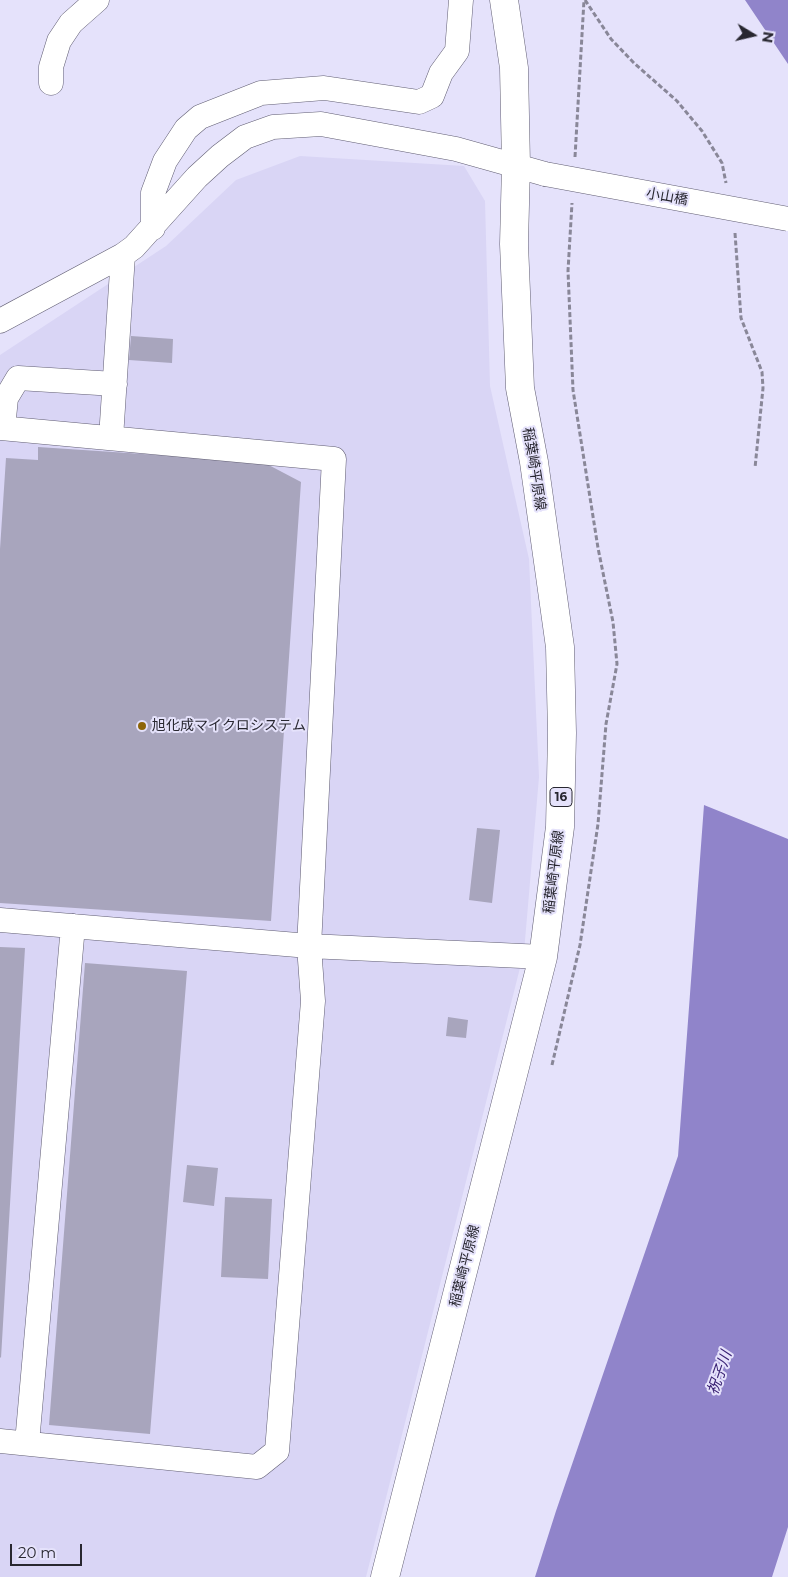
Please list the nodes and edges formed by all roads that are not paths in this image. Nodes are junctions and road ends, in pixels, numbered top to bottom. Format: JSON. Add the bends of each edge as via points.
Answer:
{"nodes":[{"id":1,"x":97,"y":0,"type":"edge"},
{"id":2,"x":461,"y":0,"type":"edge"},
{"id":3,"x":504,"y":0,"type":"edge"},
{"id":4,"x":51,"y":83,"type":"dead end"},
{"id":5,"x":324,"y":88,"type":"junction"},
{"id":6,"x":320,"y":124,"type":"junction"},
{"id":7,"x":516,"y":165,"type":"junction"},
{"id":8,"x":788,"y":219,"type":"edge"},
{"id":9,"x":153,"y":228,"type":"junction"},
{"id":10,"x":123,"y":255,"type":"junction"},
{"id":11,"x":0,"y":322,"type":"edge"},
{"id":12,"x":114,"y":384,"type":"junction"},
{"id":13,"x":2,"y":428,"type":"edge"},
{"id":14,"x":111,"y":438,"type":"junction"},
{"id":15,"x":0,"y":920,"type":"edge"},
{"id":16,"x":73,"y":926,"type":"junction"},
{"id":17,"x":309,"y":946,"type":"junction"},
{"id":18,"x":543,"y":957,"type":"junction"},
{"id":19,"x":0,"y":1442,"type":"edge"},
{"id":20,"x":27,"y":1444,"type":"junction"},
{"id":21,"x":385,"y":1577,"type":"edge"}],
"edges":[{"from":1,"to":4,"type":"street","via":[[71,23],[59,41],[51,67]]},
{"from":2,"to":5,"type":"street","via":[[457,51],[441,73],[432,96],[419,102]]},
{"from":3,"to":7,"type":"main road","name":"稲葉崎平原線","number":"16","via":[[514,68]]},
{"from":5,"to":6,"type":"street"},
{"from":5,"to":9,"type":"street","via":[[261,93],[200,116],[186,129],[165,161],[153,192]]},
{"from":6,"to":7,"type":"street","name":"小山橋","via":[[456,149]]},
{"from":6,"to":9,"type":"street","name":"小山橋","via":[[273,127],[244,137],[198,177]]},
{"from":7,"to":8,"type":"street","name":"小山橋","bridge":true,"via":[[545,174]]},
{"from":7,"to":18,"type":"main road","name":"稲葉崎平原線","number":"16","via":[[514,244],[520,388],[534,462],[560,647],[560,827]]},
{"from":9,"to":10,"type":"street","name":"小山橋"},
{"from":10,"to":11,"type":"street","name":"小山橋"},
{"from":10,"to":12,"type":"street"},
{"from":12,"to":13,"type":"street","via":[[18,378],[6,398]]},
{"from":12,"to":14,"type":"street"},
{"from":13,"to":14,"type":"street"},
{"from":14,"to":17,"type":"street","via":[[334,459]]},
{"from":15,"to":16,"type":"street"},
{"from":16,"to":17,"type":"street"},
{"from":16,"to":20,"type":"street"},
{"from":17,"to":18,"type":"street"},
{"from":17,"to":20,"type":"street","via":[[313,1001],[277,1451],[257,1467]]},
{"from":18,"to":21,"type":"main road","name":"稲葉崎平原線","number":"16"},
{"from":19,"to":20,"type":"street"}]}
